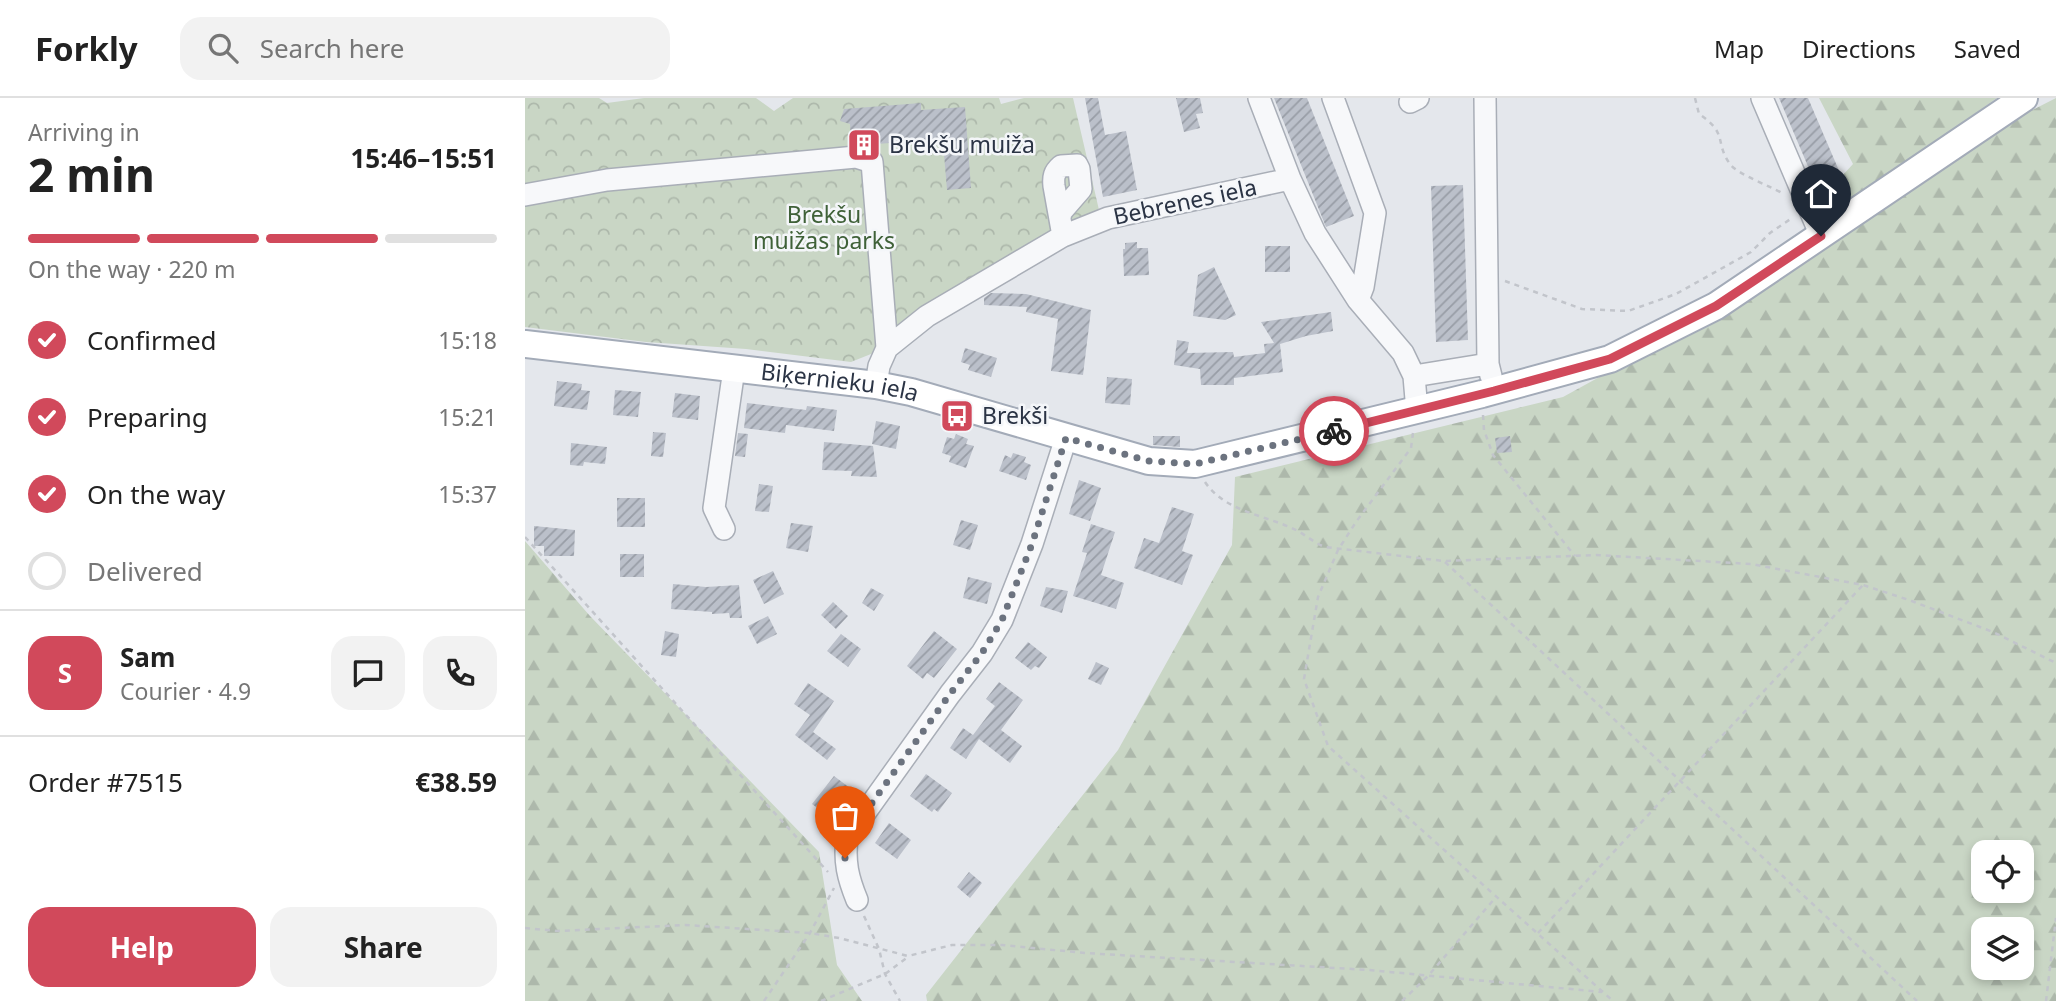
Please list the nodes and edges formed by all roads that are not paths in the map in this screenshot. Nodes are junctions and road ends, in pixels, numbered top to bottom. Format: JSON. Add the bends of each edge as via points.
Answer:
{"nodes":[{"id":1,"x":1259,"y":98,"type":"edge"},
{"id":2,"x":1333,"y":98,"type":"edge"},
{"id":3,"x":1485,"y":98,"type":"edge"},
{"id":4,"x":1762,"y":98,"type":"edge"},
{"id":5,"x":2024,"y":98,"type":"edge"},
{"id":6,"x":1290,"y":179,"type":"junction"},
{"id":7,"x":525,"y":195,"type":"edge"},
{"id":8,"x":1821,"y":236,"type":"junction"},
{"id":9,"x":1358,"y":300,"type":"junction"},
{"id":10,"x":525,"y":344,"type":"edge"},
{"id":11,"x":887,"y":348,"type":"junction"},
{"id":12,"x":1488,"y":364,"type":"junction"},
{"id":13,"x":734,"y":369,"type":"junction"},
{"id":14,"x":1414,"y":376,"type":"junction"},
{"id":15,"x":876,"y":385,"type":"junction"},
{"id":16,"x":1488,"y":393,"type":"junction"},
{"id":17,"x":1417,"y":411,"type":"junction"},
{"id":18,"x":1066,"y":438,"type":"junction"},
{"id":19,"x":724,"y":529,"type":"dead end"},
{"id":20,"x":857,"y":900,"type":"road end"}],
"edges":[{"from":1,"to":6,"type":"street"},
{"from":2,"to":9,"type":"street","via":[[1375,214]]},
{"from":3,"to":12,"type":"street"},
{"from":4,"to":8,"type":"street"},
{"from":5,"to":8,"type":"main road","name":"Biķernieku iela"},
{"from":6,"to":9,"type":"street","via":[[1315,233]]},
{"from":6,"to":11,"type":"street","name":"Bebrenes iela","via":[[1061,227],[926,316]]},
{"from":7,"to":11,"type":"street","via":[[621,178],[856,157],[872,162]]},
{"from":8,"to":16,"type":"main road","name":"Biķernieku iela","via":[[1716,306],[1610,359]]},
{"from":9,"to":14,"type":"street","via":[[1403,353]]},
{"from":10,"to":13,"type":"main road","name":"Biķernieku iela"},
{"from":11,"to":15,"type":"street"},
{"from":12,"to":14,"type":"street"},
{"from":12,"to":16,"type":"street"},
{"from":13,"to":15,"type":"main road","name":"Biķernieku iela"},
{"from":13,"to":19,"type":"street","via":[[714,508]]},
{"from":14,"to":17,"type":"street"},
{"from":15,"to":18,"type":"main road","name":"Biķernieku iela"},
{"from":16,"to":17,"type":"main road","name":"Biķernieku iela"},
{"from":17,"to":18,"type":"main road","name":"Biķernieku iela","via":[[1195,464],[1149,461]]},
{"from":18,"to":20,"type":"street","via":[[1002,620],[847,838],[848,878]]}]}
